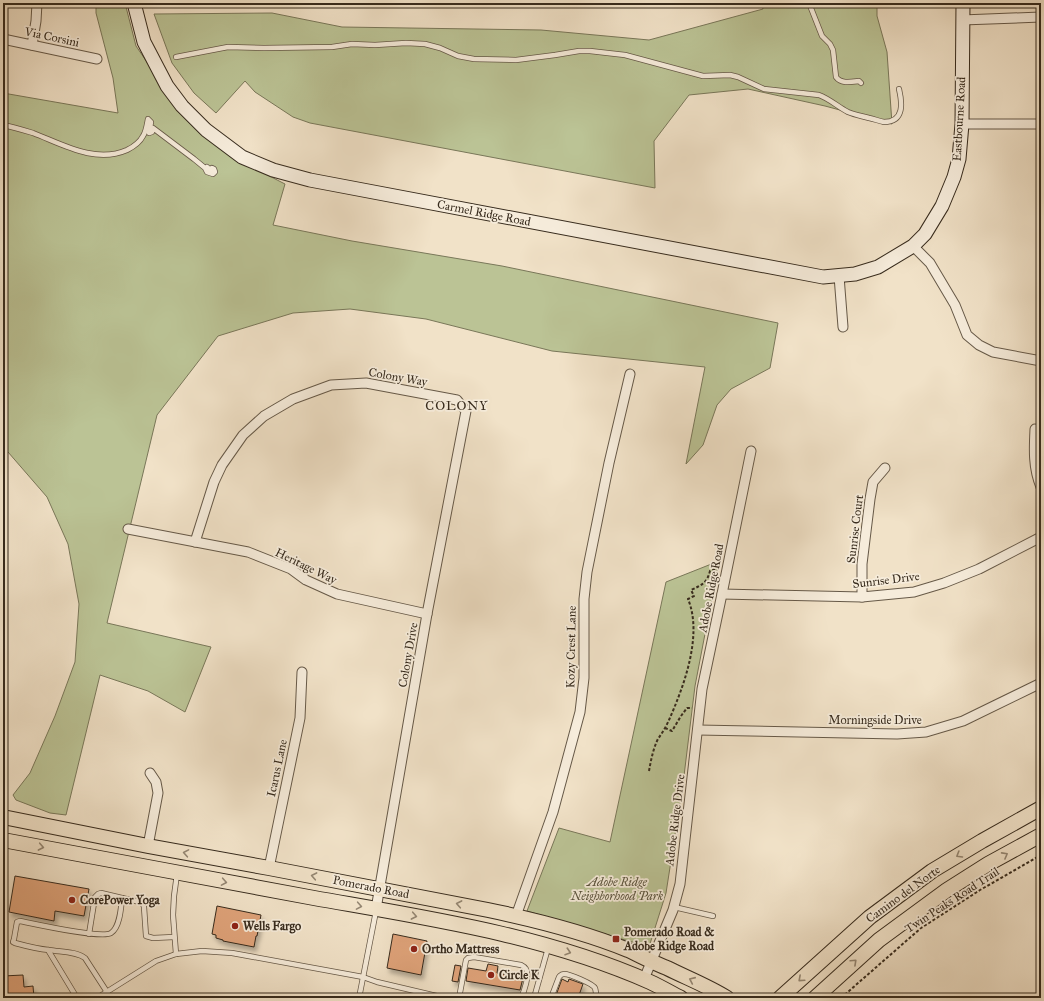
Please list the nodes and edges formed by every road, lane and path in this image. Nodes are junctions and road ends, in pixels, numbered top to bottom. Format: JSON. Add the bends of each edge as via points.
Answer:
{"nodes":[{"id":1,"x":37,"y":3,"type":"edge"},
{"id":2,"x":134,"y":3,"type":"edge"},
{"id":3,"x":809,"y":3,"type":"edge"},
{"id":4,"x":963,"y":3,"type":"edge"},
{"id":5,"x":1041,"y":17,"type":"edge"},
{"id":6,"x":962,"y":20,"type":"junction"},
{"id":7,"x":3,"y":39,"type":"edge"},
{"id":8,"x":32,"y":45,"type":"junction"},
{"id":9,"x":176,"y":57,"type":"dead end"},
{"id":10,"x":97,"y":59,"type":"dead end"},
{"id":11,"x":861,"y":83,"type":"dead end"},
{"id":12,"x":899,"y":89,"type":"dead end"},
{"id":13,"x":962,"y":124,"type":"junction"},
{"id":14,"x":1041,"y":124,"type":"edge"},
{"id":15,"x":3,"y":125,"type":"edge"},
{"id":16,"x":207,"y":167,"type":"dead end"},
{"id":17,"x":913,"y":246,"type":"junction"},
{"id":18,"x":839,"y":276,"type":"junction"},
{"id":19,"x":843,"y":327,"type":"dead end"},
{"id":20,"x":1041,"y":362,"type":"edge"},
{"id":21,"x":630,"y":374,"type":"dead end"},
{"id":22,"x":463,"y":406,"type":"joint"},
{"id":23,"x":1035,"y":429,"type":"dead end"},
{"id":24,"x":751,"y":450,"type":"dead end"},
{"id":25,"x":885,"y":468,"type":"dead end"},
{"id":26,"x":1041,"y":487,"type":"edge"},
{"id":27,"x":128,"y":529,"type":"dead end"},
{"id":28,"x":1041,"y":537,"type":"edge"},
{"id":29,"x":195,"y":542,"type":"junction"},
{"id":30,"x":727,"y":571,"type":"junction"},
{"id":31,"x":722,"y":594,"type":"junction"},
{"id":32,"x":862,"y":597,"type":"junction"},
{"id":33,"x":427,"y":614,"type":"junction"},
{"id":34,"x":302,"y":672,"type":"dead end"},
{"id":35,"x":1041,"y":683,"type":"edge"},
{"id":36,"x":700,"y":709,"type":"junction"},
{"id":37,"x":665,"y":728,"type":"junction"},
{"id":38,"x":698,"y":730,"type":"junction"},
{"id":39,"x":648,"y":771,"type":"dead end"},
{"id":40,"x":150,"y":773,"type":"dead end"},
{"id":41,"x":1041,"y":808,"type":"edge"},
{"id":42,"x":3,"y":817,"type":"edge"},
{"id":43,"x":1041,"y":835,"type":"edge"},
{"id":44,"x":3,"y":840,"type":"edge"},
{"id":45,"x":148,"y":846,"type":"junction"},
{"id":46,"x":1041,"y":855,"type":"edge"},
{"id":47,"x":269,"y":868,"type":"junction"},
{"id":48,"x":177,"y":873,"type":"junction"},
{"id":49,"x":379,"y":889,"type":"junction"},
{"id":50,"x":122,"y":898,"type":"junction"},
{"id":51,"x":674,"y":907,"type":"junction"},
{"id":52,"x":376,"y":909,"type":"junction"},
{"id":53,"x":516,"y":916,"type":"junction"},
{"id":54,"x":713,"y":916,"type":"dead end"},
{"id":55,"x":89,"y":934,"type":"junction"},
{"id":56,"x":174,"y":937,"type":"junction"},
{"id":57,"x":548,"y":946,"type":"junction"},
{"id":58,"x":48,"y":950,"type":"junction"},
{"id":59,"x":176,"y":954,"type":"junction"},
{"id":60,"x":652,"y":962,"type":"junction"},
{"id":61,"x":364,"y":977,"type":"junction"},
{"id":62,"x":644,"y":979,"type":"junction"},
{"id":63,"x":107,"y":992,"type":"junction"},
{"id":64,"x":820,"y":995,"type":"edge"},
{"id":65,"x":77,"y":998,"type":"edge"},
{"id":66,"x":97,"y":998,"type":"edge"},
{"id":67,"x":359,"y":998,"type":"edge"},
{"id":68,"x":446,"y":998,"type":"edge"},
{"id":69,"x":459,"y":998,"type":"edge"},
{"id":70,"x":521,"y":998,"type":"edge"},
{"id":71,"x":534,"y":998,"type":"edge"},
{"id":72,"x":551,"y":998,"type":"edge"},
{"id":73,"x":597,"y":998,"type":"edge"},
{"id":74,"x":681,"y":998,"type":"edge"},
{"id":75,"x":727,"y":998,"type":"edge"},
{"id":76,"x":780,"y":998,"type":"edge"},
{"id":77,"x":841,"y":998,"type":"edge"}],
"edges":[{"from":1,"to":8,"type":"street"},
{"from":2,"to":18,"type":"street","name":"Carmel Ridge Road","via":[[144,42],[167,86],[182,106],[206,130],[242,157],[273,170],[310,180],[823,277]]},
{"from":3,"to":11,"type":"lane","via":[[822,36],[833,50],[836,77],[844,82]]},
{"from":4,"to":6,"type":"street","name":"Eastbourne Road"},
{"from":5,"to":6,"type":"street"},
{"from":6,"to":13,"type":"street","name":"Eastbourne Road"},
{"from":7,"to":8,"type":"street","name":"Via Corsini"},
{"from":8,"to":10,"type":"street","name":"Via Corsini"},
{"from":9,"to":12,"type":"lane","via":[[228,47],[332,47],[406,43],[424,44],[474,59],[516,60],[579,51],[617,54],[703,76],[730,75],[764,89],[819,95],[852,114],[884,122],[891,121],[900,114]]},
{"from":13,"to":14,"type":"street"},
{"from":13,"to":17,"type":"street","name":"Eastbourne Road","via":[[959,159],[942,206],[925,234]]},
{"from":15,"to":16,"type":"lane","via":[[33,133],[89,154],[111,155],[138,143],[144,136],[148,119],[151,122],[149,133],[154,128],[207,172],[215,172],[214,169],[212,168],[212,171]]},
{"from":17,"to":18,"type":"street","name":"Carmel Ridge Road","via":[[878,267]]},
{"from":17,"to":20,"type":"street","via":[[930,263],[955,305],[967,335],[978,345],[993,352]]},
{"from":18,"to":19,"type":"street"},
{"from":21,"to":53,"type":"street","name":"Kozy Crest Lane","via":[[587,572],[584,599],[584,678],[580,712],[553,812]]},
{"from":22,"to":29,"type":"street","name":"Colony Way","via":[[457,400],[366,383],[331,385],[293,399],[264,416],[243,435],[222,465]]},
{"from":22,"to":33,"type":"street","name":"Colony Drive","via":[[466,411]]},
{"from":23,"to":26,"type":"street","via":[[1034,457]]},
{"from":24,"to":30,"type":"street","name":"Adobe Ridge Road"},
{"from":25,"to":32,"type":"street","name":"Sunrise Court","via":[[873,482],[862,564]]},
{"from":27,"to":29,"type":"street","name":"Heritage Way"},
{"from":28,"to":32,"type":"street","name":"Sunrise Drive","via":[[979,569],[944,583],[914,592]]},
{"from":29,"to":33,"type":"street","name":"Heritage Way","via":[[248,552],[291,569],[306,580],[337,594]]},
{"from":30,"to":31,"type":"street","name":"Adobe Ridge Road"},
{"from":30,"to":37,"type":"path","via":[[710,571],[703,584],[691,590],[694,596],[688,599],[694,618],[692,646],[686,677]]},
{"from":31,"to":32,"type":"street","name":"Sunrise Drive"},
{"from":31,"to":36,"type":"street","name":"Adobe Ridge Road"},
{"from":33,"to":49,"type":"street","name":"Colony Drive"},
{"from":34,"to":47,"type":"street","name":"Icarus Lane","via":[[300,718]]},
{"from":35,"to":38,"type":"street","name":"Morningside Drive","via":[[962,721],[926,732],[897,734]]},
{"from":36,"to":37,"type":"path","via":[[687,708],[672,731]]},
{"from":36,"to":38,"type":"street","name":"Adobe Ridge Road"},
{"from":37,"to":39,"type":"path","via":[[655,746]]},
{"from":38,"to":51,"type":"street","name":"Adobe Ridge Drive","via":[[680,884]]},
{"from":40,"to":45,"type":"street","via":[[156,782],[158,794]]},
{"from":41,"to":76,"type":"main road","name":"Camino del Norte","one_way":true,"via":[[932,871],[870,917]]},
{"from":42,"to":45,"type":"main road","name":"Pomerado Road"},
{"from":64,"to":43,"type":"main road","name":"Camino del Norte","one_way":true,"via":[[879,940],[947,890]]},
{"from":44,"to":48,"type":"main road","name":"Pomerado Road","one_way":true},
{"from":47,"to":45,"type":"main road","name":"Pomerado Road","one_way":true},
{"from":46,"to":77,"type":"path","name":"Twin Peaks Road Trail","via":[[921,928]]},
{"from":49,"to":47,"type":"main road","name":"Pomerado Road","one_way":true},
{"from":48,"to":52,"type":"main road","name":"Pomerado Road","one_way":true},
{"from":48,"to":56,"type":"lane","via":[[173,909]]},
{"from":49,"to":52,"type":"street","name":"Colony Drive"},
{"from":53,"to":49,"type":"main road","name":"Pomerado Road","one_way":true},
{"from":50,"to":55,"type":"lane","via":[[116,928],[112,933]]},
{"from":50,"to":55,"type":"lane","via":[[101,893],[95,897]]},
{"from":50,"to":56,"type":"lane","via":[[143,904],[146,936]]},
{"from":51,"to":54,"type":"lane"},
{"from":51,"to":60,"type":"street","name":"Adobe Ridge Drive"},
{"from":52,"to":57,"type":"main road","name":"Pomerado Road","one_way":true,"via":[[507,935]]},
{"from":52,"to":61,"type":"lane"},
{"from":53,"to":60,"type":"main road","name":"Pomerado Road","via":[[591,937],[628,950]]},
{"from":55,"to":58,"type":"lane","via":[[17,922],[13,942]]},
{"from":56,"to":59,"type":"lane"},
{"from":57,"to":62,"type":"main road","name":"Pomerado Road","one_way":true,"via":[[607,964]]},
{"from":57,"to":71,"type":"lane"},
{"from":58,"to":63,"type":"lane","via":[[83,956]]},
{"from":58,"to":65,"type":"lane"},
{"from":59,"to":61,"type":"lane","via":[[202,951],[232,953]]},
{"from":59,"to":63,"type":"lane","via":[[156,961]]},
{"from":60,"to":62,"type":"street","name":"Adobe Ridge Drive"},
{"from":75,"to":60,"type":"main road","name":"Pomerado Road","one_way":true,"via":[[711,988]]},
{"from":61,"to":67,"type":"lane"},
{"from":61,"to":68,"type":"lane"},
{"from":62,"to":74,"type":"main road","name":"Pomerado Road"},
{"from":63,"to":66,"type":"lane"},
{"from":69,"to":70,"type":"lane","via":[[466,960],[474,957],[521,965],[525,968],[526,980]]},
{"from":72,"to":73,"type":"lane","via":[[559,977],[564,974],[594,986]]}]}
